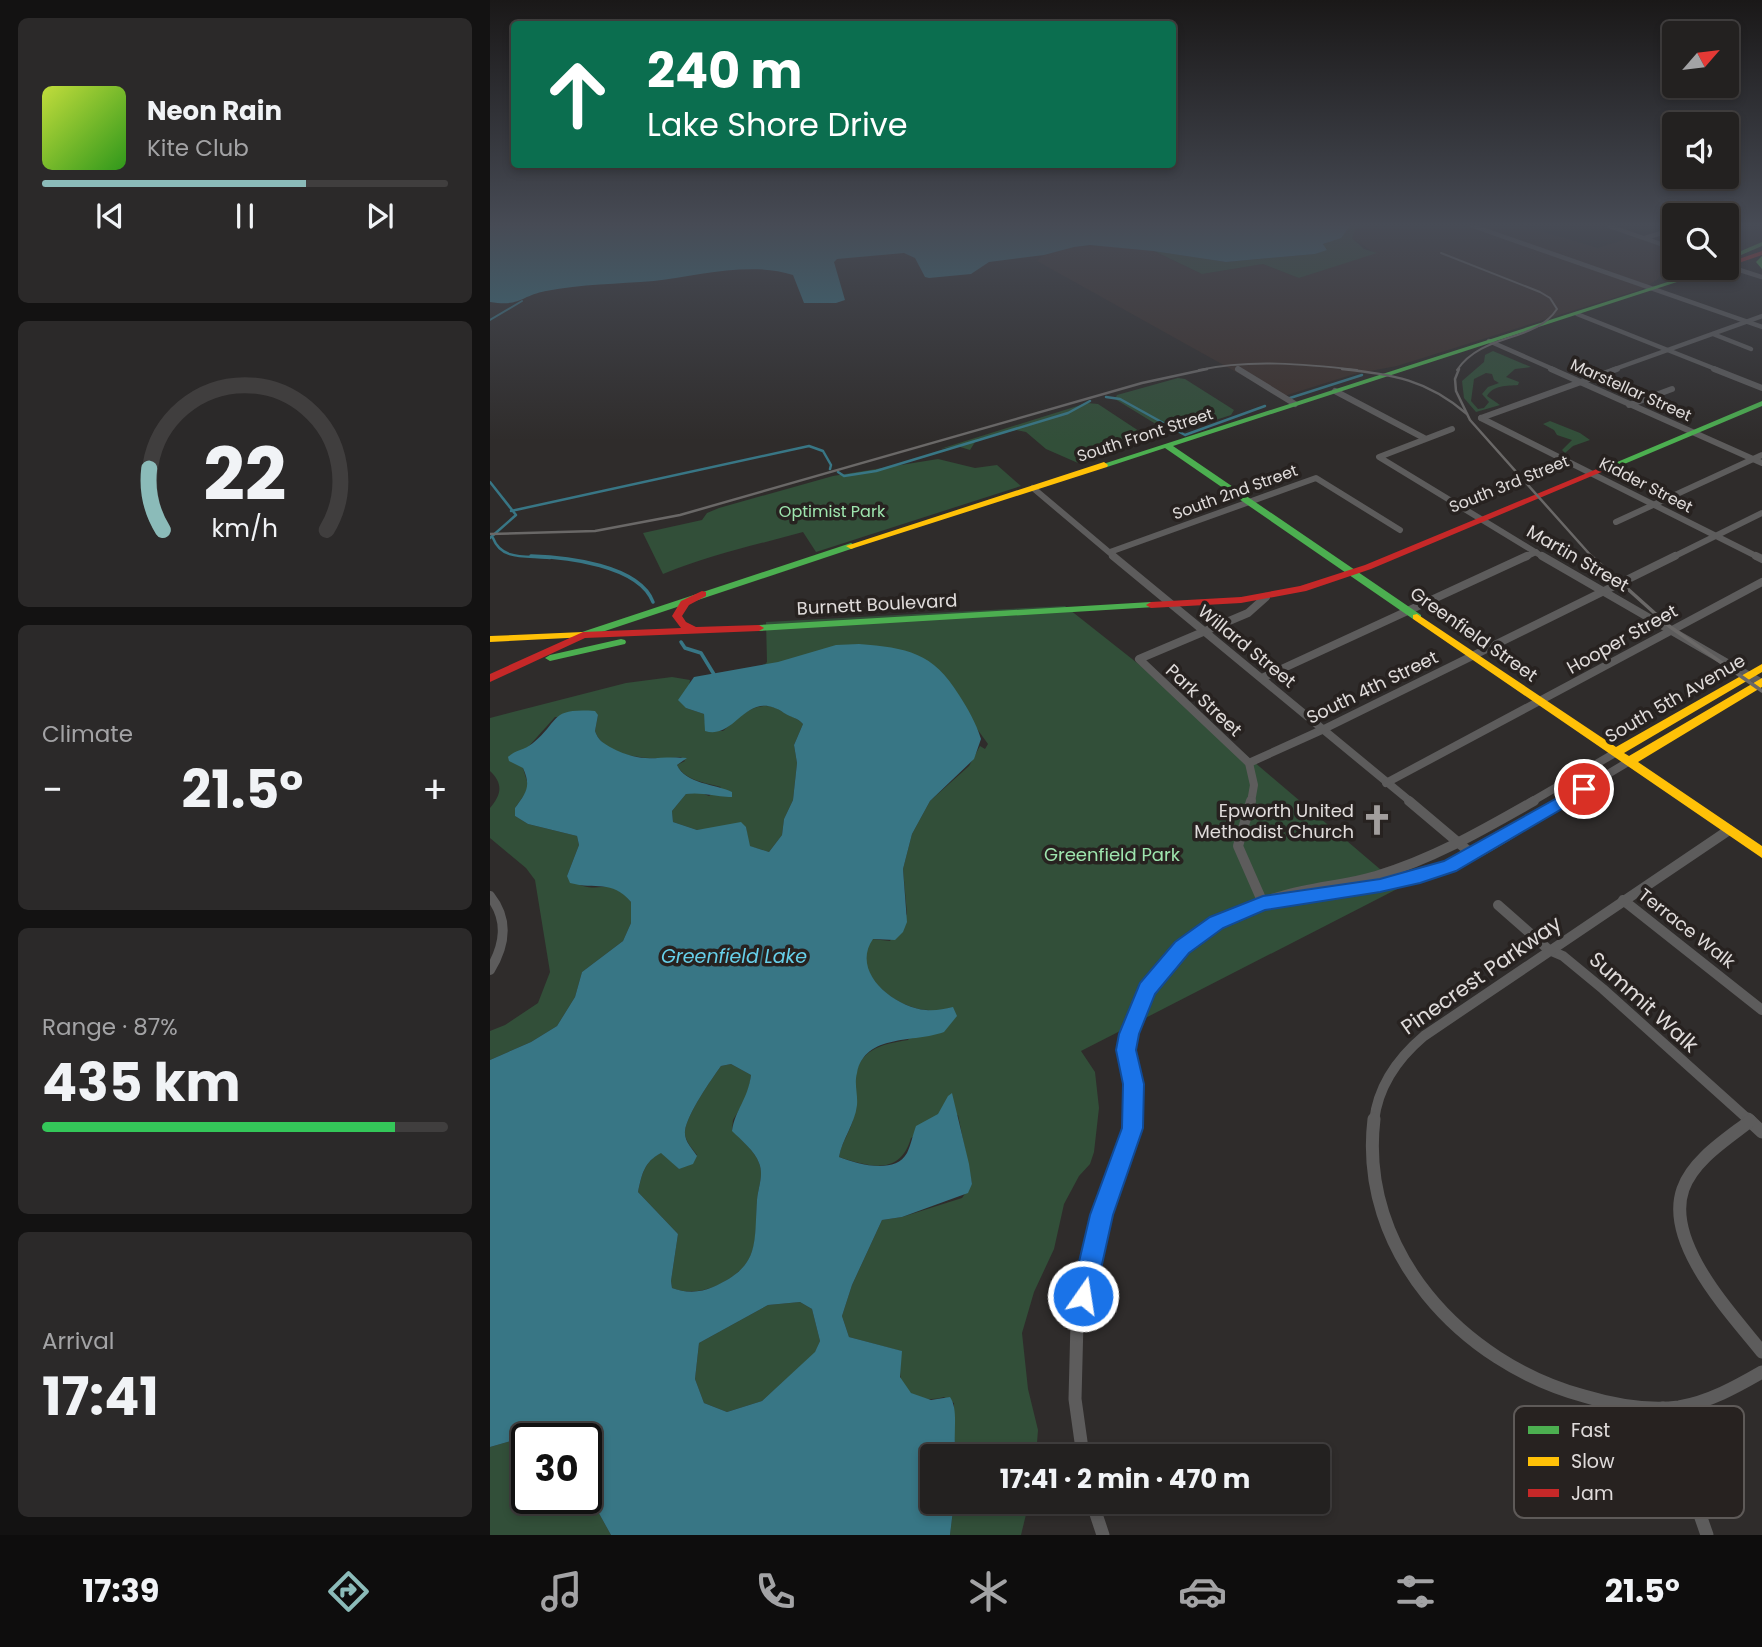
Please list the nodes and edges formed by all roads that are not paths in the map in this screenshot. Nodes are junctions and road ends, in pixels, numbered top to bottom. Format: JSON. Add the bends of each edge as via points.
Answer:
{"nodes":[{"id":1,"x":1625,"y":298,"type":"edge"},
{"id":2,"x":1679,"y":298,"type":"edge"},
{"id":3,"x":1577,"y":314,"type":"junction"},
{"id":4,"x":1762,"y":316,"type":"edge"},
{"id":5,"x":1746,"y":322,"type":"junction"},
{"id":6,"x":1762,"y":327,"type":"edge"},
{"id":7,"x":1713,"y":334,"type":"junction"},
{"id":8,"x":1489,"y":341,"type":"junction"},
{"id":9,"x":1751,"y":349,"type":"dead end"},
{"id":10,"x":1667,"y":351,"type":"junction"},
{"id":11,"x":1238,"y":369,"type":"dead end"},
{"id":12,"x":1578,"y":382,"type":"junction"},
{"id":13,"x":1762,"y":388,"type":"edge"},
{"id":14,"x":1672,"y":389,"type":"dead end"},
{"id":15,"x":1335,"y":391,"type":"junction"},
{"id":16,"x":1762,"y":396,"type":"edge"},
{"id":17,"x":1762,"y":403,"type":"edge"},
{"id":18,"x":1295,"y":404,"type":"junction"},
{"id":19,"x":1629,"y":405,"type":"junction"},
{"id":20,"x":1452,"y":429,"type":"dead end"},
{"id":21,"x":1687,"y":430,"type":"junction"},
{"id":22,"x":1424,"y":438,"type":"junction"},
{"id":23,"x":1166,"y":445,"type":"junction"},
{"id":24,"x":1762,"y":454,"type":"edge"},
{"id":25,"x":1752,"y":459,"type":"junction"},
{"id":26,"x":1762,"y":463,"type":"edge"},
{"id":27,"x":1588,"y":472,"type":"junction"},
{"id":28,"x":1033,"y":488,"type":"junction"},
{"id":29,"x":1249,"y":502,"type":"junction"},
{"id":30,"x":1653,"y":504,"type":"junction"},
{"id":31,"x":1762,"y":513,"type":"edge"},
{"id":32,"x":1478,"y":517,"type":"junction"},
{"id":33,"x":1616,"y":522,"type":"dead end"},
{"id":34,"x":1400,"y":530,"type":"dead end"},
{"id":35,"x":1715,"y":535,"type":"junction"},
{"id":36,"x":1110,"y":552,"type":"junction"},
{"id":37,"x":1536,"y":552,"type":"junction"},
{"id":38,"x":1762,"y":559,"type":"edge"},
{"id":39,"x":1349,"y":570,"type":"junction"},
{"id":40,"x":1762,"y":582,"type":"edge"},
{"id":41,"x":1601,"y":590,"type":"junction"},
{"id":42,"x":702,"y":594,"type":"junction"},
{"id":43,"x":1266,"y":597,"type":"junction"},
{"id":44,"x":1170,"y":604,"type":"junction"},
{"id":45,"x":1410,"y":612,"type":"junction"},
{"id":46,"x":1670,"y":630,"type":"junction"},
{"id":47,"x":1206,"y":631,"type":"junction"},
{"id":48,"x":696,"y":632,"type":"junction"},
{"id":49,"x":583,"y":635,"type":"junction"},
{"id":50,"x":490,"y":639,"type":"edge"},
{"id":51,"x":1473,"y":655,"type":"junction"},
{"id":52,"x":1139,"y":659,"type":"joint"},
{"id":53,"x":1762,"y":667,"type":"edge"},
{"id":54,"x":1748,"y":675,"type":"junction"},
{"id":55,"x":1262,"y":678,"type":"junction"},
{"id":56,"x":490,"y":679,"type":"edge"},
{"id":57,"x":1762,"y":683,"type":"edge"},
{"id":58,"x":1541,"y":702,"type":"junction"},
{"id":59,"x":1325,"y":729,"type":"junction"},
{"id":60,"x":1615,"y":753,"type":"junction"},
{"id":61,"x":1628,"y":762,"type":"junction"},
{"id":62,"x":1249,"y":763,"type":"junction"},
{"id":63,"x":1386,"y":783,"type":"junction"},
{"id":64,"x":1729,"y":830,"type":"junction"},
{"id":65,"x":1460,"y":844,"type":"junction"},
{"id":66,"x":1762,"y":853,"type":"edge"},
{"id":67,"x":1473,"y":855,"type":"junction"},
{"id":68,"x":490,"y":896,"type":"edge"},
{"id":69,"x":1623,"y":900,"type":"junction"},
{"id":70,"x":1263,"y":903,"type":"junction"},
{"id":71,"x":1498,"y":905,"type":"dead end"},
{"id":72,"x":1549,"y":950,"type":"junction"},
{"id":73,"x":490,"y":970,"type":"edge"},
{"id":74,"x":1762,"y":1010,"type":"edge"},
{"id":75,"x":1750,"y":1121,"type":"junction"},
{"id":76,"x":1762,"y":1132,"type":"edge"},
{"id":77,"x":1762,"y":1352,"type":"edge"},
{"id":78,"x":1762,"y":1372,"type":"edge"},
{"id":79,"x":1650,"y":1406,"type":"edge"},
{"id":80,"x":1673,"y":1406,"type":"edge"},
{"id":81,"x":1081,"y":1444,"type":"edge"},
{"id":82,"x":1096,"y":1514,"type":"edge"},
{"id":83,"x":1701,"y":1518,"type":"edge"},
{"id":84,"x":1103,"y":1535,"type":"edge"},
{"id":85,"x":1707,"y":1535,"type":"edge"}],
"edges":[{"from":1,"to":3,"type":"main road","name":"South Front Street"},
{"from":2,"to":5,"type":"street"},
{"from":3,"to":8,"type":"main road","name":"South Front Street"},
{"from":3,"to":10,"type":"street"},
{"from":4,"to":5,"type":"street"},
{"from":5,"to":6,"type":"street"},
{"from":5,"to":7,"type":"street"},
{"from":7,"to":9,"type":"street"},
{"from":7,"to":10,"type":"street"},
{"from":8,"to":12,"type":"street","name":"Marstellar Street"},
{"from":8,"to":15,"type":"main road","name":"South Front Street"},
{"from":10,"to":12,"type":"street"},
{"from":10,"to":13,"type":"street"},
{"from":11,"to":18,"type":"street"},
{"from":12,"to":19,"type":"street","name":"Marstellar Street"},
{"from":12,"to":27,"type":"street","name":"Kidder Street","via":[[1481,418]]},
{"from":14,"to":19,"type":"street"},
{"from":15,"to":18,"type":"main road","name":"South Front Street"},
{"from":15,"to":22,"type":"street"},
{"from":16,"to":21,"type":"main road","name":"South 3rd Street"},
{"from":17,"to":21,"type":"main road","name":"South 3rd Street"},
{"from":18,"to":23,"type":"main road","name":"South Front Street"},
{"from":19,"to":21,"type":"street","name":"Marstellar Street"},
{"from":20,"to":22,"type":"street"},
{"from":21,"to":25,"type":"street","name":"Marstellar Street"},
{"from":21,"to":27,"type":"main road","name":"South 3rd Street"},
{"from":22,"to":32,"type":"street","name":"Martin Street","via":[[1379,457]]},
{"from":23,"to":28,"type":"main road","name":"South Front Street"},
{"from":23,"to":29,"type":"main road","name":"Greenfield Street"},
{"from":24,"to":25,"type":"street"},
{"from":25,"to":26,"type":"street","name":"Marstellar Street"},
{"from":25,"to":30,"type":"street"},
{"from":27,"to":30,"type":"street","name":"Kidder Street"},
{"from":27,"to":32,"type":"main road","name":"South 3rd Street"},
{"from":28,"to":36,"type":"street","name":"Willard Street"},
{"from":28,"to":42,"type":"main road","name":"South Front Street"},
{"from":29,"to":34,"type":"street","name":"South 2nd Street","via":[[1316,478]]},
{"from":29,"to":36,"type":"street","name":"South 2nd Street"},
{"from":29,"to":39,"type":"main road","name":"Greenfield Street"},
{"from":30,"to":33,"type":"street"},
{"from":30,"to":35,"type":"street","name":"Kidder Street"},
{"from":31,"to":35,"type":"street","name":"South 4th Street"},
{"from":32,"to":37,"type":"street","name":"Martin Street"},
{"from":32,"to":39,"type":"main road","name":"South 3rd Street"},
{"from":35,"to":38,"type":"street","name":"Kidder Street"},
{"from":35,"to":41,"type":"street","name":"South 4th Street"},
{"from":36,"to":44,"type":"street","name":"Willard Street"},
{"from":37,"to":41,"type":"street","name":"Martin Street"},
{"from":37,"to":45,"type":"street"},
{"from":39,"to":43,"type":"main road","name":"South 3rd Street","via":[[1302,589]]},
{"from":39,"to":45,"type":"main road","name":"Greenfield Street"},
{"from":40,"to":46,"type":"street","name":"Hooper Street"},
{"from":41,"to":46,"type":"street","name":"Martin Street"},
{"from":41,"to":51,"type":"street","name":"South 4th Street"},
{"from":42,"to":48,"type":"main road","via":[[685,603],[677,616]]},
{"from":42,"to":49,"type":"main road","name":"South Front Street"},
{"from":43,"to":44,"type":"main road","name":"Burnett Boulevard"},
{"from":43,"to":47,"type":"street","name":"South 3rd Street","via":[[1248,613]]},
{"from":44,"to":47,"type":"street","name":"Willard Street"},
{"from":44,"to":48,"type":"main road","name":"Burnett Boulevard"},
{"from":45,"to":51,"type":"main road","name":"Greenfield Street"},
{"from":45,"to":55,"type":"street"},
{"from":46,"to":54,"type":"street","name":"Martin Street"},
{"from":46,"to":58,"type":"street","name":"Hooper Street"},
{"from":47,"to":52,"type":"street","name":"South 3rd Street"},
{"from":47,"to":55,"type":"street","name":"Willard Street"},
{"from":48,"to":49,"type":"main road","name":"Burnett Boulevard"},
{"from":48,"to":56,"type":"main road","via":[[574,652]]},
{"from":49,"to":50,"type":"main road","name":"Burnett Boulevard"},
{"from":49,"to":56,"type":"main road"},
{"from":51,"to":58,"type":"main road","name":"Greenfield Street"},
{"from":51,"to":59,"type":"street","name":"South 4th Street"},
{"from":52,"to":62,"type":"street","name":"Park Street"},
{"from":53,"to":54,"type":"main road","name":"South 5th Avenue"},
{"from":54,"to":57,"type":"street","name":"Martin Street"},
{"from":54,"to":60,"type":"main road","name":"South 5th Avenue"},
{"from":55,"to":59,"type":"street","name":"Willard Street"},
{"from":57,"to":61,"type":"main road","name":"South 5th Avenue"},
{"from":58,"to":60,"type":"main road","name":"Greenfield Street"},
{"from":58,"to":63,"type":"street","name":"Hooper Street"},
{"from":59,"to":62,"type":"street","name":"South 4th Street"},
{"from":59,"to":63,"type":"street","name":"Willard Street"},
{"from":60,"to":61,"type":"main road","name":"Greenfield Street"},
{"from":60,"to":65,"type":"street","name":"South 5th Avenue"},
{"from":61,"to":64,"type":"main road","name":"Greenfield Street"},
{"from":61,"to":67,"type":"street","name":"South 5th Avenue"},
{"from":62,"to":70,"type":"street","via":[[1255,778],[1254,797],[1239,851]]},
{"from":63,"to":65,"type":"street","name":"Willard Street"},
{"from":64,"to":66,"type":"main road","name":"Greenfield Street"},
{"from":64,"to":69,"type":"street","name":"Pinecrest Parkway"},
{"from":65,"to":67,"type":"street","name":"Willard Street"},
{"from":65,"to":70,"type":"street","name":"South 5th Avenue","via":[[1376,876]]},
{"from":67,"to":70,"type":"street","name":"South 5th Avenue","via":[[1420,877]]},
{"from":68,"to":73,"type":"street","via":[[504,923],[501,951]]},
{"from":69,"to":72,"type":"street","name":"Pinecrest Parkway"},
{"from":69,"to":74,"type":"street","name":"Terrace Walk"},
{"from":70,"to":81,"type":"street","via":[[1217,923],[1182,948],[1147,989],[1129,1034],[1126,1050],[1134,1084],[1132,1128],[1101,1215],[1077,1322],[1075,1399]]},
{"from":71,"to":72,"type":"street","name":"Summit Walk"},
{"from":72,"to":75,"type":"street","name":"Summit Walk","via":[[1603,989]]},
{"from":72,"to":79,"type":"street","name":"Pinecrest Parkway","via":[[1424,1036],[1392,1069],[1370,1129],[1374,1189],[1395,1246],[1415,1278],[1461,1332],[1539,1381],[1573,1393]]},
{"from":75,"to":76,"type":"street","name":"Summit Walk"},
{"from":75,"to":77,"type":"street","via":[[1690,1178],[1683,1191],[1681,1224],[1694,1259]]},
{"from":78,"to":80,"type":"street","name":"Pinecrest Parkway","via":[[1700,1401]]},
{"from":82,"to":84,"type":"street"},
{"from":83,"to":85,"type":"street"}]}
